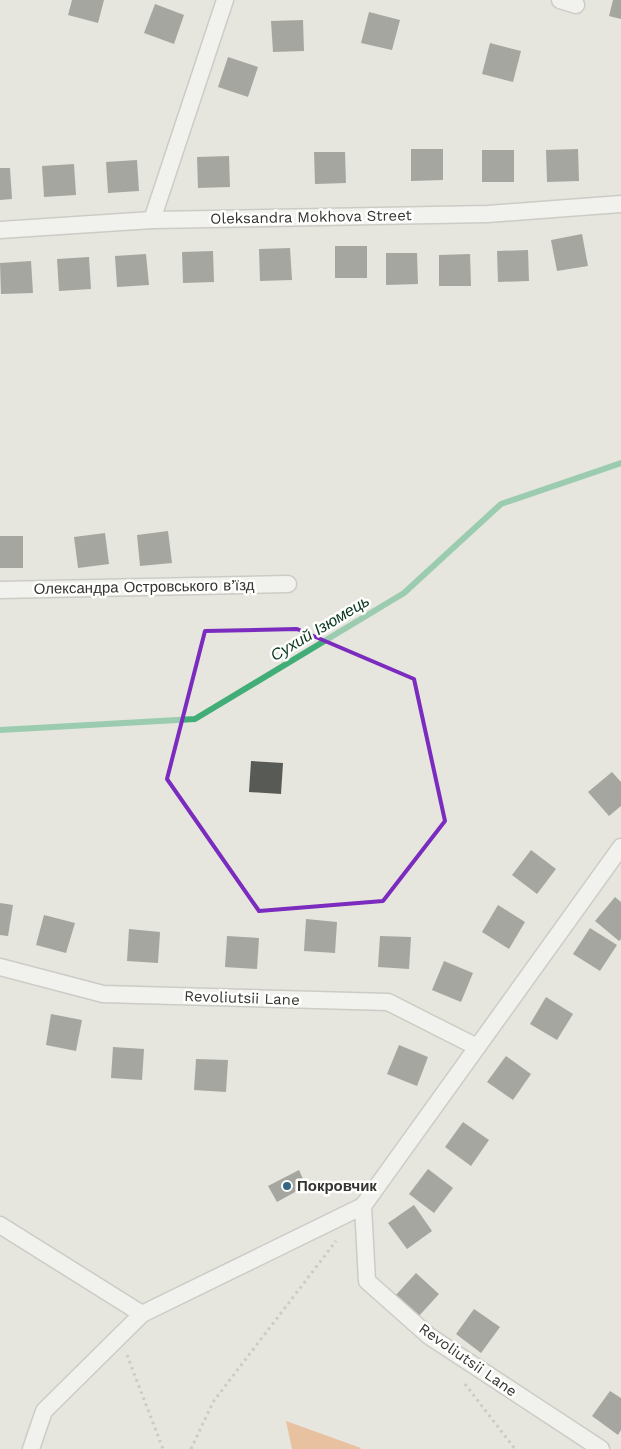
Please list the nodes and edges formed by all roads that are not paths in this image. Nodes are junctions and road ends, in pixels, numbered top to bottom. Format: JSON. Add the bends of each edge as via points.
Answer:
{"nodes":[{"id":1,"x":225,"y":0,"type":"edge"},
{"id":2,"x":560,"y":0,"type":"edge"},
{"id":3,"x":576,"y":5,"type":"dead end"},
{"id":4,"x":621,"y":204,"type":"edge"},
{"id":5,"x":152,"y":220,"type":"junction"},
{"id":6,"x":0,"y":230,"type":"edge"},
{"id":7,"x":288,"y":584,"type":"dead end"},
{"id":8,"x":0,"y":590,"type":"edge"},
{"id":9,"x":621,"y":847,"type":"edge"},
{"id":10,"x":0,"y":967,"type":"edge"},
{"id":11,"x":478,"y":1046,"type":"junction"},
{"id":12,"x":363,"y":1206,"type":"junction"},
{"id":13,"x":0,"y":1226,"type":"edge"},
{"id":14,"x":142,"y":1314,"type":"junction"},
{"id":15,"x":31,"y":1449,"type":"edge"},
{"id":16,"x":601,"y":1449,"type":"edge"}],
"edges":[{"from":1,"to":5,"type":"street"},
{"from":2,"to":3,"type":"street"},
{"from":4,"to":5,"type":"street","name":"Oleksandra Mokhova Street","via":[[488,214]]},
{"from":5,"to":6,"type":"street","name":"Oleksandra Mokhova Street"},
{"from":7,"to":8,"type":"street","name":"Олександра Островського в’їзд"},
{"from":9,"to":11,"type":"street"},
{"from":10,"to":11,"type":"street","name":"Revoliutsii Lane","via":[[103,994],[388,1002]]},
{"from":11,"to":12,"type":"street"},
{"from":12,"to":14,"type":"street"},
{"from":12,"to":16,"type":"street","name":"Revoliutsii Lane","via":[[367,1281],[429,1336]]},
{"from":13,"to":14,"type":"street"},
{"from":14,"to":15,"type":"street","via":[[44,1411]]}]}
